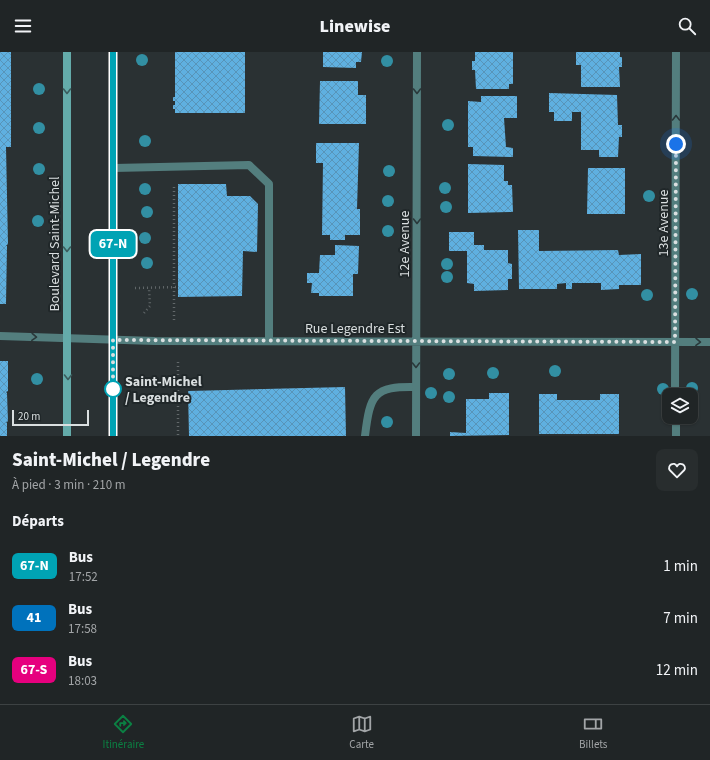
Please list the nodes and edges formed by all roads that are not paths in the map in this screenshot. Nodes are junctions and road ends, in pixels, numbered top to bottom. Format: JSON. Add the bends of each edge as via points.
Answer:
{"nodes":[{"id":1,"x":67,"y":52,"type":"edge"},
{"id":2,"x":113,"y":52,"type":"edge"},
{"id":3,"x":417,"y":52,"type":"edge"},
{"id":4,"x":676,"y":52,"type":"edge"},
{"id":5,"x":114,"y":168,"type":"junction"},
{"id":6,"x":0,"y":336,"type":"edge"},
{"id":7,"x":68,"y":338,"type":"junction"},
{"id":8,"x":113,"y":340,"type":"junction"},
{"id":9,"x":269,"y":341,"type":"junction"},
{"id":10,"x":416,"y":341,"type":"junction"},
{"id":11,"x":675,"y":342,"type":"junction"},
{"id":12,"x":710,"y":342,"type":"edge"},
{"id":13,"x":416,"y":387,"type":"junction"},
{"id":14,"x":675,"y":388,"type":"edge"},
{"id":15,"x":676,"y":424,"type":"edge"},
{"id":16,"x":67,"y":436,"type":"edge"},
{"id":17,"x":113,"y":436,"type":"edge"},
{"id":18,"x":365,"y":436,"type":"edge"},
{"id":19,"x":416,"y":436,"type":"edge"},
{"id":20,"x":676,"y":436,"type":"edge"}],
"edges":[{"from":1,"to":7,"type":"main road","name":"Boulevard Saint-Michel","one_way":true},
{"from":2,"to":5,"type":"main road"},
{"from":3,"to":10,"type":"street","name":"12e Avenue","one_way":true},
{"from":11,"to":4,"type":"street","name":"13e Avenue","one_way":true},
{"from":5,"to":8,"type":"main road"},
{"from":5,"to":9,"type":"street","via":[[250,165],[269,184]]},
{"from":6,"to":7,"type":"street","name":"Rue Legendre Est","one_way":true},
{"from":7,"to":8,"type":"street","name":"Rue Legendre Est"},
{"from":7,"to":16,"type":"main road","name":"Boulevard Saint-Michel","one_way":true},
{"from":8,"to":9,"type":"street","name":"Rue Legendre Est"},
{"from":8,"to":17,"type":"main road"},
{"from":9,"to":10,"type":"street","name":"Rue Legendre Est"},
{"from":10,"to":11,"type":"street","name":"Rue Legendre Est"},
{"from":10,"to":13,"type":"street","name":"12e Avenue","one_way":true},
{"from":11,"to":12,"type":"street","name":"Rue Legendre Est","one_way":true},
{"from":11,"to":14,"type":"street","name":"13e Avenue"},
{"from":13,"to":18,"type":"street","via":[[394,386],[378,394],[369,410]]},
{"from":13,"to":19,"type":"street","name":"12e Avenue"},
{"from":15,"to":20,"type":"street"}]}
